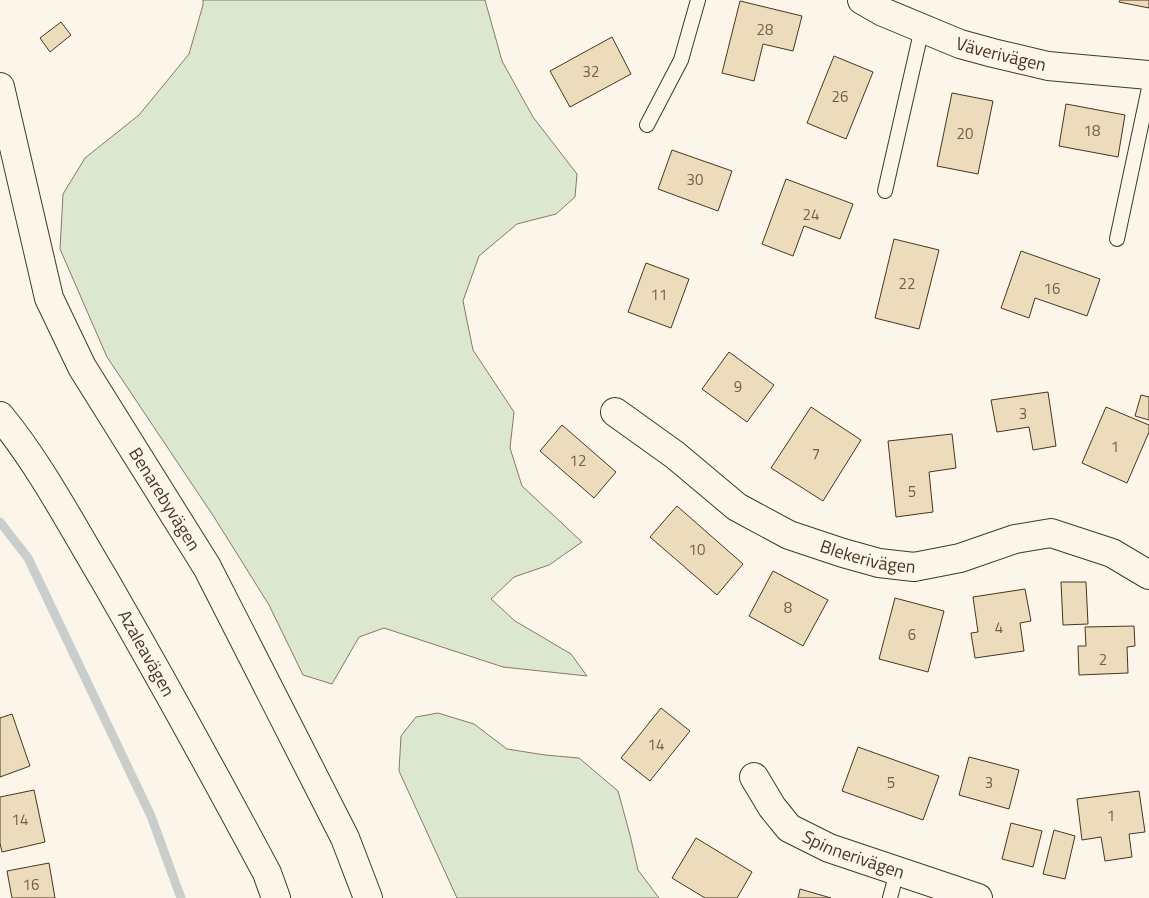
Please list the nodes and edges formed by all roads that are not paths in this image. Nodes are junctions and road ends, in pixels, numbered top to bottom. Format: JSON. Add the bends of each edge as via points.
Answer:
{"nodes":[{"id":1,"x":698,"y":0,"type":"edge"},
{"id":2,"x":862,"y":0,"type":"edge"},
{"id":3,"x":922,"y":28,"type":"junction"},
{"id":4,"x":1149,"y":75,"type":"edge"},
{"id":5,"x":0,"y":87,"type":"edge"},
{"id":6,"x":1149,"y":88,"type":"edge"},
{"id":7,"x":646,"y":125,"type":"dead end"},
{"id":8,"x":885,"y":191,"type":"dead end"},
{"id":9,"x":1117,"y":239,"type":"dead end"},
{"id":10,"x":615,"y":412,"type":"dead end"},
{"id":11,"x":0,"y":416,"type":"edge"},
{"id":12,"x":1149,"y":575,"type":"edge"},
{"id":13,"x":754,"y":777,"type":"dead end"},
{"id":14,"x":897,"y":871,"type":"junction"},
{"id":15,"x":276,"y":898,"type":"edge"},
{"id":16,"x":368,"y":898,"type":"edge"},
{"id":17,"x":890,"y":898,"type":"edge"},
{"id":18,"x":978,"y":898,"type":"edge"}],
"edges":[{"from":1,"to":7,"type":"lane","via":[[681,60]]},
{"from":2,"to":3,"type":"street","name":"Väverivägen"},
{"from":3,"to":4,"type":"street","name":"Väverivägen","via":[[960,44],[1048,66]]},
{"from":3,"to":8,"type":"lane"},
{"from":5,"to":16,"type":"street","name":"Benarebyvägen","via":[[49,298],[82,367],[207,567],[345,838]]},
{"from":6,"to":9,"type":"lane"},
{"from":10,"to":12,"type":"street","name":"Blekerivägen","via":[[675,455],[737,507],[789,535],[842,553],[879,563],[914,567],[960,558],[1015,539],[1051,533],[1112,553]]},
{"from":11,"to":15,"type":"street","name":"Azaleavägen","via":[[55,496],[164,683],[267,872]]},
{"from":13,"to":14,"type":"street","name":"Spinnerivägen","via":[[789,828],[829,848]]},
{"from":14,"to":17,"type":"lane"},
{"from":14,"to":18,"type":"street","name":"Spinnerivägen"}]}
